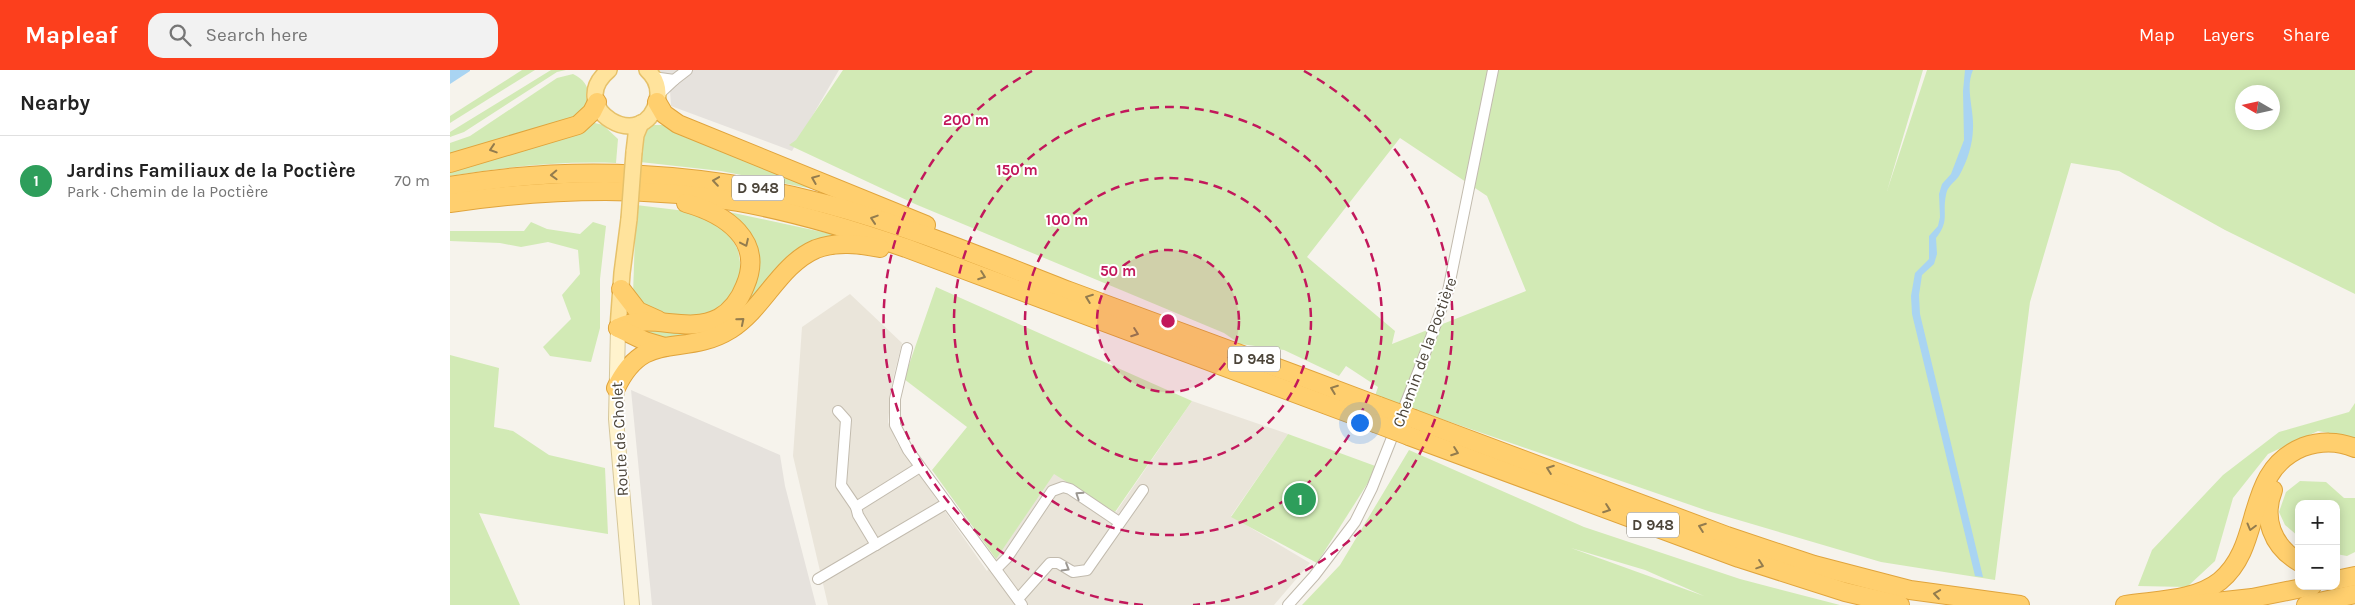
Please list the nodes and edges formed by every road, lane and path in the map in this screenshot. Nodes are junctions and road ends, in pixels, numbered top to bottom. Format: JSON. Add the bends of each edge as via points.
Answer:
{"nodes":[{"id":1,"x":609,"y":70,"type":"edge"},
{"id":2,"x":687,"y":70,"type":"edge"},
{"id":3,"x":1493,"y":70,"type":"edge"},
{"id":4,"x":650,"y":73,"type":"edge"},
{"id":5,"x":674,"y":80,"type":"junction"},
{"id":6,"x":658,"y":99,"type":"junction"},
{"id":7,"x":597,"y":102,"type":"junction"},
{"id":8,"x":641,"y":123,"type":"junction"},
{"id":9,"x":616,"y":124,"type":"junction"},
{"id":10,"x":629,"y":151,"type":"junction"},
{"id":11,"x":450,"y":163,"type":"edge"},
{"id":12,"x":450,"y":186,"type":"edge"},
{"id":13,"x":643,"y":192,"type":"junction"},
{"id":14,"x":450,"y":203,"type":"edge"},
{"id":15,"x":937,"y":259,"type":"junction"},
{"id":16,"x":621,"y":281,"type":"junction"},
{"id":17,"x":1051,"y":284,"type":"junction"},
{"id":18,"x":660,"y":321,"type":"junction"},
{"id":19,"x":618,"y":328,"type":"junction"},
{"id":20,"x":665,"y":347,"type":"junction"},
{"id":21,"x":907,"y":348,"type":"dead end"},
{"id":22,"x":616,"y":388,"type":"junction"},
{"id":23,"x":838,"y":411,"type":"dead end"},
{"id":24,"x":1377,"y":414,"type":"junction"},
{"id":25,"x":1412,"y":427,"type":"junction"},
{"id":26,"x":2355,"y":448,"type":"edge"},
{"id":27,"x":2355,"y":458,"type":"edge"},
{"id":28,"x":920,"y":467,"type":"junction"},
{"id":29,"x":1142,"y":490,"type":"dead end"},
{"id":30,"x":946,"y":503,"type":"junction"},
{"id":31,"x":856,"y":507,"type":"junction"},
{"id":32,"x":1119,"y":522,"type":"junction"},
{"id":33,"x":876,"y":545,"type":"junction"},
{"id":34,"x":2295,"y":559,"type":"edge"},
{"id":35,"x":2355,"y":568,"type":"edge"},
{"id":36,"x":996,"y":569,"type":"junction"},
{"id":37,"x":2340,"y":570,"type":"edge"},
{"id":38,"x":2355,"y":576,"type":"edge"},
{"id":39,"x":818,"y":579,"type":"dead end"},
{"id":40,"x":2340,"y":579,"type":"edge"},
{"id":41,"x":2295,"y":589,"type":"edge"},
{"id":42,"x":2355,"y":594,"type":"edge"},
{"id":43,"x":1020,"y":602,"type":"edge"},
{"id":44,"x":632,"y":605,"type":"edge"},
{"id":45,"x":1288,"y":605,"type":"edge"},
{"id":46,"x":1900,"y":605,"type":"edge"},
{"id":47,"x":2020,"y":605,"type":"edge"},
{"id":48,"x":2125,"y":605,"type":"edge"},
{"id":49,"x":2188,"y":605,"type":"edge"},
{"id":50,"x":2306,"y":605,"type":"edge"}],
"edges":[{"from":1,"to":7,"type":"main road","via":[[597,86]]},
{"from":2,"to":5,"type":"street"},
{"from":3,"to":45,"type":"street","name":"Chemin de la Poctière","via":[[1448,290],[1378,476],[1345,536]]},
{"from":4,"to":5,"type":"street"},
{"from":4,"to":6,"type":"main road"},
{"from":5,"to":6,"type":"street"},
{"from":6,"to":8,"type":"main road","via":[[651,115]]},
{"from":17,"to":6,"type":"highway","one_way":true,"via":[[972,243],[678,124],[664,114]]},
{"from":7,"to":9,"type":"main road","via":[[605,117]]},
{"from":7,"to":11,"type":"highway","one_way":true,"via":[[592,112],[578,125]]},
{"from":8,"to":9,"type":"main road","via":[[629,126]]},
{"from":8,"to":10,"type":"main road","name":"Route de Cholet"},
{"from":9,"to":10,"type":"main road","name":"Route de Cholet"},
{"from":10,"to":16,"type":"main road","name":"Route de Cholet","bridge":true},
{"from":17,"to":12,"type":"highway","number":"D 948","one_way":true,"via":[[869,217],[793,196],[719,182],[574,174]]},
{"from":13,"to":14,"type":"highway","number":"D 948","via":[[535,193]]},
{"from":13,"to":15,"type":"highway","number":"D 948","via":[[737,202],[781,211],[854,230]]},
{"from":13,"to":18,"type":"highway","one_way":true,"via":[[704,208],[728,221],[747,245],[750,263],[742,295],[719,317],[704,324],[690,325]]},
{"from":20,"to":15,"type":"highway","one_way":true,"via":[[698,342],[731,329],[798,260],[830,245],[864,245]]},
{"from":15,"to":24,"type":"highway","number":"D 948","one_way":true},
{"from":16,"to":18,"type":"highway","via":[[638,311]]},
{"from":16,"to":19,"type":"main road","name":"Route de Cholet"},
{"from":24,"to":17,"type":"highway","number":"D 948","one_way":true},
{"from":18,"to":19,"type":"highway","via":[[638,322]]},
{"from":19,"to":20,"type":"highway"},
{"from":19,"to":22,"type":"main road","name":"Route de Cholet"},
{"from":20,"to":22,"type":"highway","via":[[637,357],[622,374]]},
{"from":21,"to":28,"type":"street","via":[[895,399],[895,425]]},
{"from":22,"to":44,"type":"main road","name":"Route de Cholet"},
{"from":23,"to":31,"type":"street","via":[[846,420],[841,485]]},
{"from":24,"to":25,"type":"highway","number":"D 948","bridge":true},
{"from":25,"to":46,"type":"highway","number":"D 948","one_way":true,"via":[[1748,561],[1845,592]]},
{"from":47,"to":25,"type":"highway","number":"D 948","one_way":true,"via":[[1910,590],[1814,565]]},
{"from":26,"to":48,"type":"highway","one_way":true,"via":[[2339,443],[2316,444],[2292,453],[2275,466],[2263,487],[2240,555],[2231,570],[2214,586],[2194,594]]},
{"from":27,"to":34,"type":"highway","via":[[2335,452],[2306,456],[2290,465],[2275,485],[2268,511],[2270,529],[2280,547]]},
{"from":28,"to":30,"type":"street"},
{"from":28,"to":31,"type":"street"},
{"from":29,"to":32,"type":"street"},
{"from":30,"to":33,"type":"street"},
{"from":30,"to":36,"type":"street"},
{"from":31,"to":33,"type":"street"},
{"from":32,"to":36,"type":"street","one_way":true,"via":[[1070,489],[1063,487],[1052,491]]},
{"from":43,"to":32,"type":"street","one_way":true,"via":[[1050,563],[1058,563],[1072,572],[1087,570]]},
{"from":33,"to":39,"type":"street"},
{"from":35,"to":37,"type":"highway"},
{"from":36,"to":43,"type":"street"},
{"from":38,"to":40,"type":"highway"},
{"from":41,"to":49,"type":"highway"},
{"from":42,"to":50,"type":"highway"}]}
